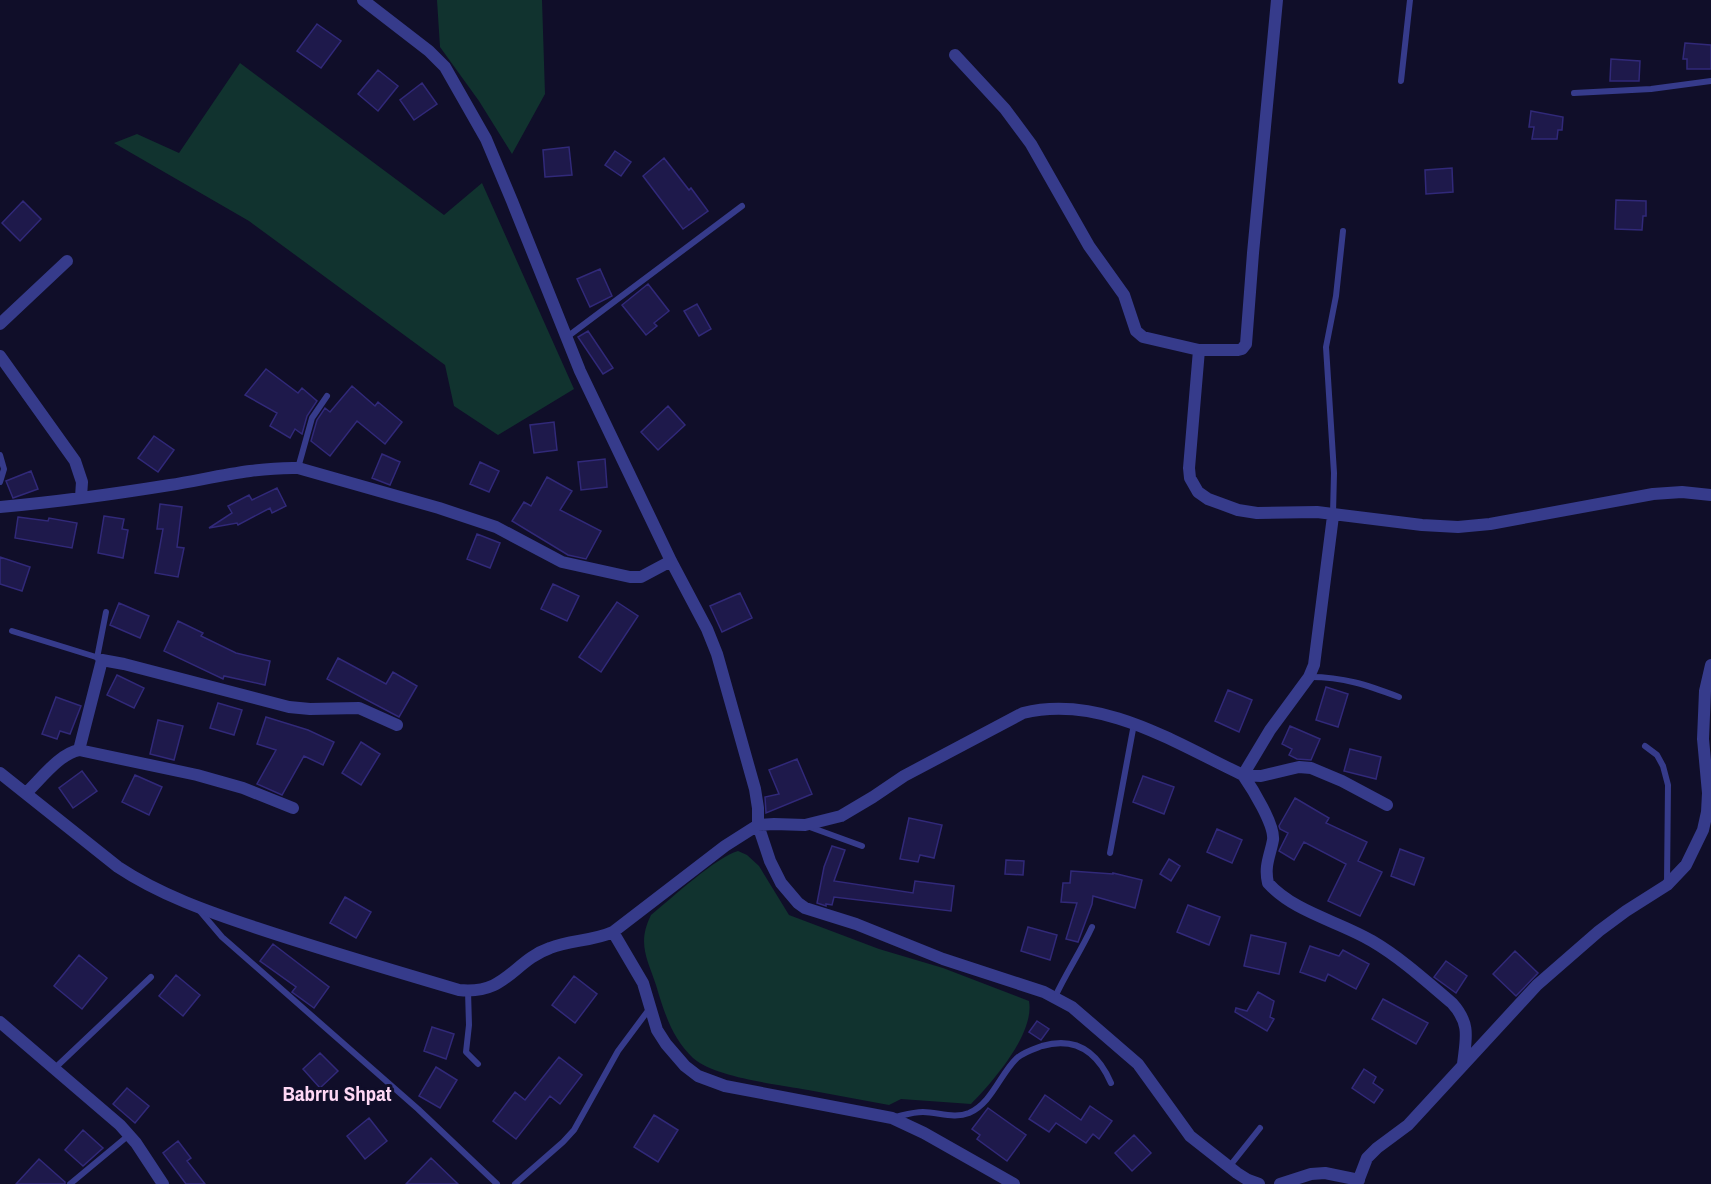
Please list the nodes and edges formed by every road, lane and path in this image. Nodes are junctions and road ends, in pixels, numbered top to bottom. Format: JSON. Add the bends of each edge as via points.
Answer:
{"nodes":[{"id":1,"x":363,"y":0,"type":"edge"},
{"id":2,"x":1277,"y":0,"type":"edge"},
{"id":3,"x":1410,"y":0,"type":"edge"},
{"id":4,"x":955,"y":55,"type":"dead end"},
{"id":5,"x":1401,"y":81,"type":"dead end"},
{"id":6,"x":1711,"y":81,"type":"edge"},
{"id":7,"x":1574,"y":93,"type":"dead end"},
{"id":8,"x":742,"y":206,"type":"dead end"},
{"id":9,"x":1343,"y":231,"type":"dead end"},
{"id":10,"x":67,"y":261,"type":"dead end"},
{"id":11,"x":0,"y":324,"type":"edge"},
{"id":12,"x":567,"y":337,"type":"junction"},
{"id":13,"x":1199,"y":350,"type":"junction"},
{"id":14,"x":0,"y":356,"type":"edge"},
{"id":15,"x":327,"y":396,"type":"dead end"},
{"id":16,"x":0,"y":455,"type":"edge"},
{"id":17,"x":298,"y":468,"type":"junction"},
{"id":18,"x":0,"y":482,"type":"edge"},
{"id":19,"x":1711,"y":495,"type":"edge"},
{"id":20,"x":81,"y":497,"type":"junction"},
{"id":21,"x":0,"y":507,"type":"edge"},
{"id":22,"x":1333,"y":516,"type":"junction"},
{"id":23,"x":671,"y":561,"type":"junction"},
{"id":24,"x":106,"y":612,"type":"dead end"},
{"id":25,"x":12,"y":631,"type":"dead end"},
{"id":26,"x":99,"y":659,"type":"junction"},
{"id":27,"x":1711,"y":665,"type":"edge"},
{"id":28,"x":1309,"y":677,"type":"junction"},
{"id":29,"x":1399,"y":697,"type":"dead end"},
{"id":30,"x":1134,"y":724,"type":"junction"},
{"id":31,"x":397,"y":725,"type":"dead end"},
{"id":32,"x":1645,"y":747,"type":"dead end"},
{"id":33,"x":79,"y":750,"type":"junction"},
{"id":34,"x":0,"y":773,"type":"edge"},
{"id":35,"x":1243,"y":775,"type":"junction"},
{"id":36,"x":26,"y":793,"type":"junction"},
{"id":37,"x":1387,"y":805,"type":"dead end"},
{"id":38,"x":293,"y":808,"type":"dead end"},
{"id":39,"x":758,"y":825,"type":"junction"},
{"id":40,"x":804,"y":825,"type":"junction"},
{"id":41,"x":862,"y":846,"type":"dead end"},
{"id":42,"x":1110,"y":853,"type":"dead end"},
{"id":43,"x":1667,"y":885,"type":"junction"},
{"id":44,"x":196,"y":906,"type":"junction"},
{"id":45,"x":1092,"y":927,"type":"dead end"},
{"id":46,"x":613,"y":932,"type":"junction"},
{"id":47,"x":152,"y":977,"type":"dead end"},
{"id":48,"x":468,"y":991,"type":"junction"},
{"id":49,"x":1055,"y":997,"type":"junction"},
{"id":50,"x":650,"y":1008,"type":"junction"},
{"id":51,"x":0,"y":1022,"type":"edge"},
{"id":52,"x":478,"y":1064,"type":"dead end"},
{"id":53,"x":1463,"y":1064,"type":"junction"},
{"id":54,"x":53,"y":1069,"type":"junction"},
{"id":55,"x":1111,"y":1083,"type":"dead end"},
{"id":56,"x":892,"y":1118,"type":"junction"},
{"id":57,"x":1260,"y":1128,"type":"dead end"},
{"id":58,"x":129,"y":1135,"type":"junction"},
{"id":59,"x":1235,"y":1175,"type":"edge"},
{"id":60,"x":1358,"y":1182,"type":"edge"},
{"id":61,"x":70,"y":1184,"type":"edge"},
{"id":62,"x":163,"y":1184,"type":"edge"},
{"id":63,"x":497,"y":1184,"type":"edge"},
{"id":64,"x":515,"y":1184,"type":"edge"},
{"id":65,"x":1014,"y":1184,"type":"edge"},
{"id":66,"x":1259,"y":1184,"type":"edge"},
{"id":67,"x":1280,"y":1184,"type":"edge"}],
"edges":[{"from":1,"to":12,"type":"street","via":[[429,51],[456,85],[486,139]]},
{"from":2,"to":13,"type":"street","via":[[1246,344],[1238,350]]},
{"from":3,"to":5,"type":"lane"},
{"from":4,"to":13,"type":"street","via":[[1031,144],[1089,246],[1124,295],[1136,331],[1143,337]]},
{"from":6,"to":7,"type":"lane"},
{"from":8,"to":12,"type":"lane"},
{"from":9,"to":22,"type":"lane","via":[[1326,348]]},
{"from":10,"to":11,"type":"street"},
{"from":12,"to":23,"type":"street"},
{"from":13,"to":22,"type":"street","via":[[1189,468],[1192,485],[1208,499],[1238,510]]},
{"from":14,"to":20,"type":"street","via":[[75,461],[82,482]]},
{"from":15,"to":17,"type":"lane","via":[[312,417]]},
{"from":16,"to":18,"type":"lane","via":[[4,469]]},
{"from":17,"to":20,"type":"street","via":[[244,471]]},
{"from":17,"to":23,"type":"street","via":[[496,527],[562,562],[641,577]]},
{"from":19,"to":22,"type":"street","via":[[1653,494],[1458,527]]},
{"from":20,"to":21,"type":"street"},
{"from":22,"to":28,"type":"street","via":[[1315,658]]},
{"from":23,"to":39,"type":"street","via":[[717,654],[755,789]]},
{"from":24,"to":26,"type":"lane"},
{"from":25,"to":26,"type":"lane"},
{"from":26,"to":31,"type":"street","via":[[289,707],[359,708]]},
{"from":26,"to":33,"type":"street"},
{"from":27,"to":43,"type":"street","via":[[1705,691],[1703,739],[1707,812],[1692,854]]},
{"from":28,"to":29,"type":"lane","via":[[1347,679]]},
{"from":28,"to":35,"type":"street"},
{"from":30,"to":35,"type":"street"},
{"from":30,"to":40,"type":"street","via":[[1086,711],[1040,709],[1023,713],[903,776],[856,808]]},
{"from":30,"to":42,"type":"lane"},
{"from":32,"to":43,"type":"lane","via":[[1664,766],[1668,785]]},
{"from":33,"to":36,"type":"street","via":[[64,757]]},
{"from":33,"to":38,"type":"street","via":[[197,775]]},
{"from":34,"to":36,"type":"street"},
{"from":35,"to":37,"type":"street","via":[[1311,768]]},
{"from":35,"to":53,"type":"street","via":[[1272,829],[1266,861],[1268,883],[1284,898],[1386,950],[1452,1003],[1466,1026]]},
{"from":36,"to":44,"type":"street","via":[[134,877]]},
{"from":39,"to":40,"type":"street"},
{"from":39,"to":46,"type":"street"},
{"from":39,"to":49,"type":"street","via":[[782,883],[805,908]]},
{"from":40,"to":41,"type":"lane"},
{"from":43,"to":53,"type":"street","via":[[1626,910],[1565,960]]},
{"from":44,"to":48,"type":"street","via":[[319,949]]},
{"from":44,"to":63,"type":"lane","via":[[222,937],[418,1109]]},
{"from":45,"to":49,"type":"lane"},
{"from":46,"to":48,"type":"street","via":[[549,948],[498,984]]},
{"from":46,"to":50,"type":"street","via":[[643,983]]},
{"from":47,"to":54,"type":"lane"},
{"from":48,"to":52,"type":"lane","via":[[466,1052]]},
{"from":49,"to":59,"type":"street","via":[[1138,1064],[1190,1136]]},
{"from":50,"to":56,"type":"street","via":[[666,1044],[685,1066],[710,1082]]},
{"from":50,"to":64,"type":"lane","via":[[618,1052],[574,1130]]},
{"from":51,"to":54,"type":"street"},
{"from":53,"to":60,"type":"street","via":[[1408,1125],[1368,1158]]},
{"from":54,"to":58,"type":"street"},
{"from":55,"to":56,"type":"lane","via":[[1092,1054],[1066,1044],[1046,1045],[1017,1058],[994,1089],[969,1113]]},
{"from":56,"to":65,"type":"street"},
{"from":57,"to":59,"type":"lane"},
{"from":58,"to":61,"type":"lane"},
{"from":58,"to":62,"type":"street"},
{"from":59,"to":66,"type":"street"},
{"from":60,"to":67,"type":"street","via":[[1311,1173]]}]}
